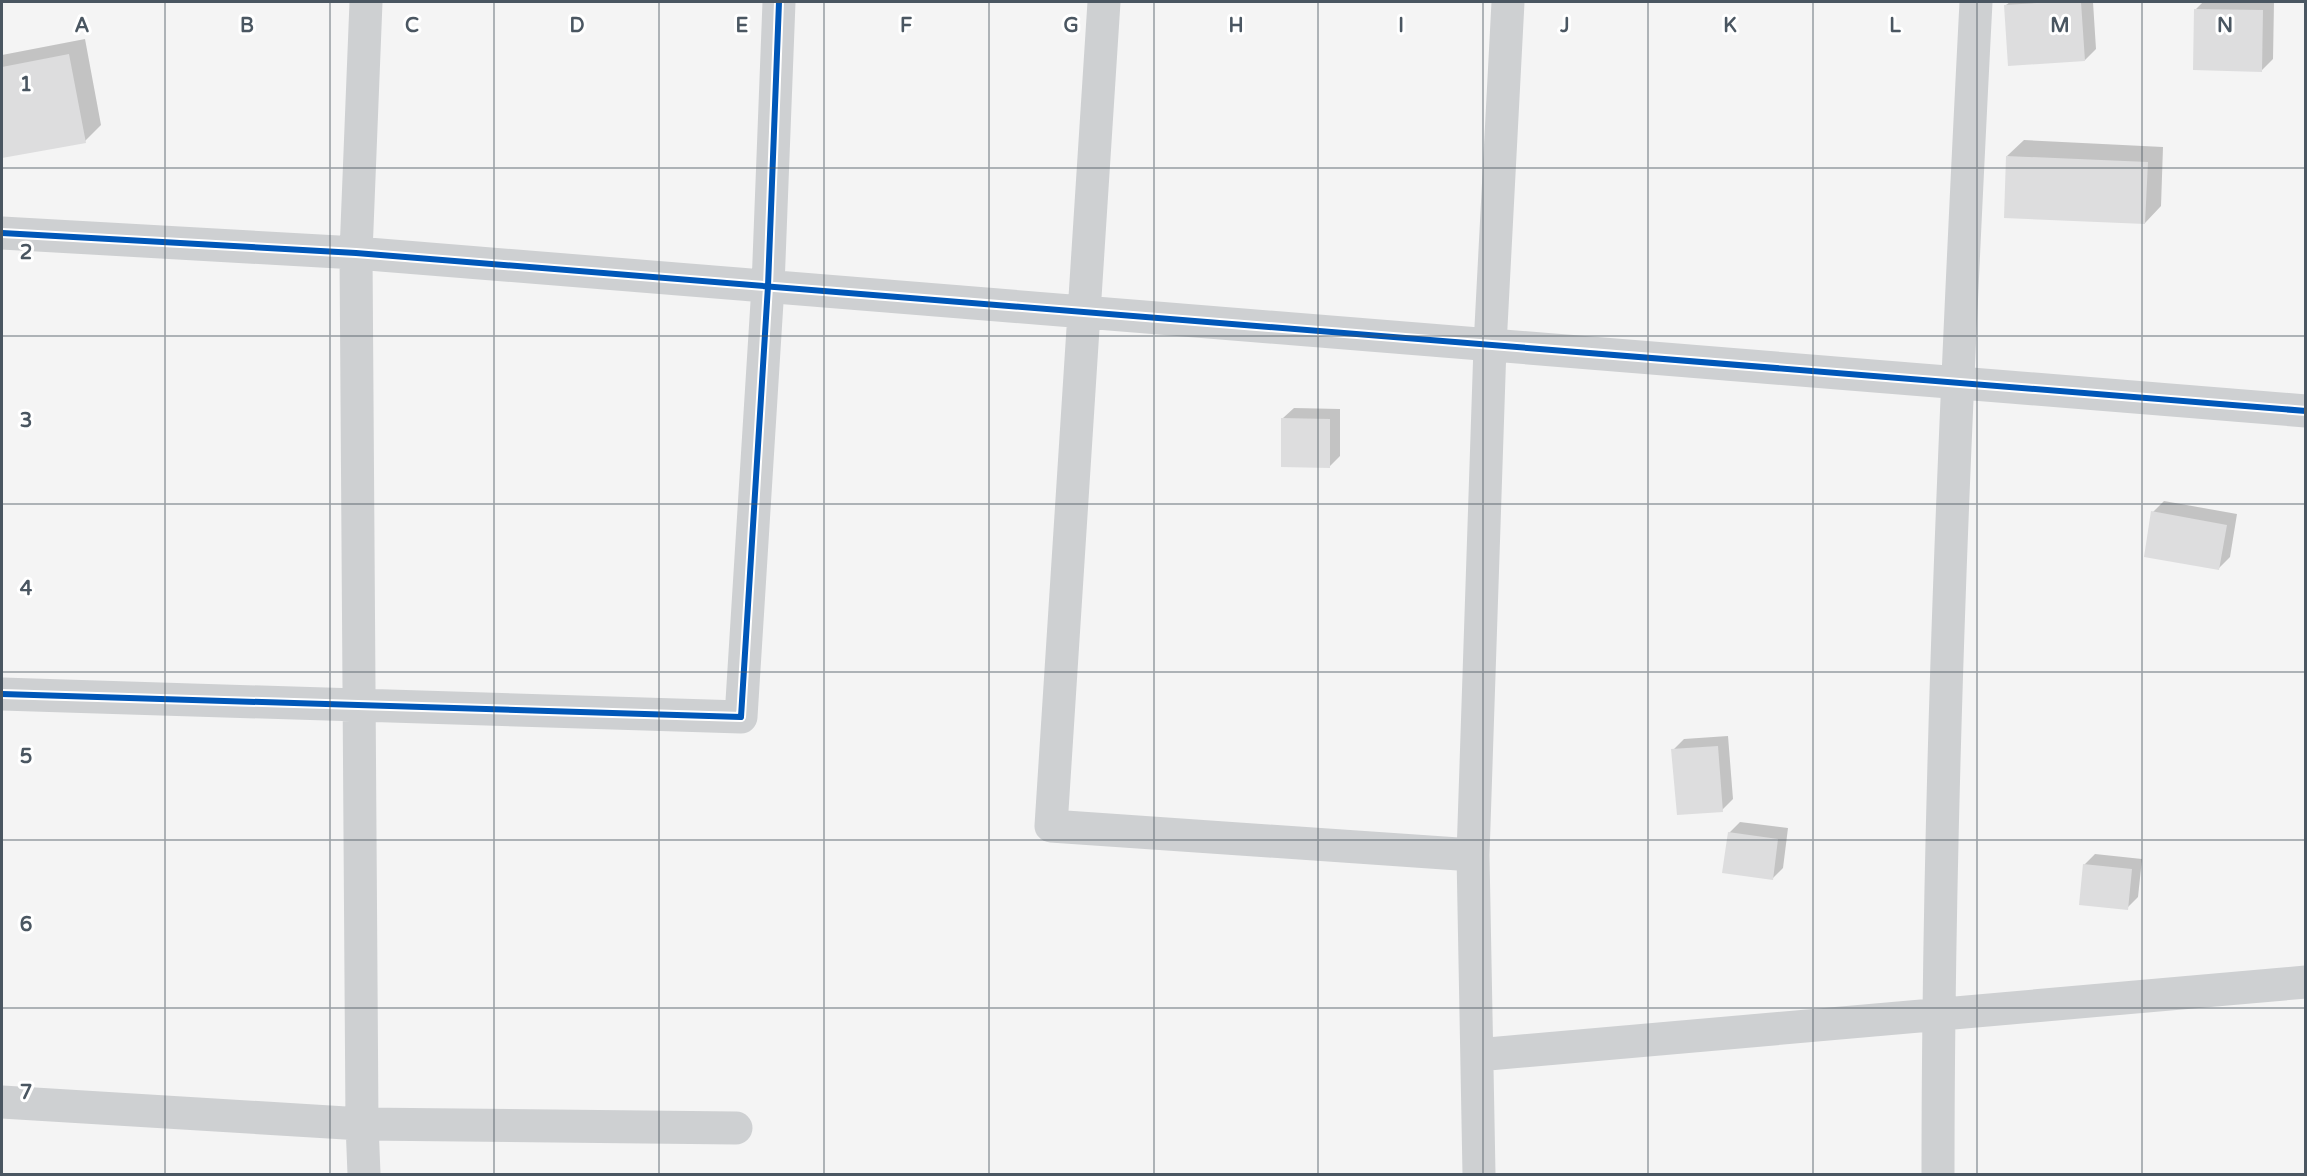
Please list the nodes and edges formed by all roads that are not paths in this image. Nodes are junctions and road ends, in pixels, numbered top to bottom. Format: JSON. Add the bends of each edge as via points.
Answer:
{"nodes":[{"id":1,"x":366,"y":2,"type":"edge"},
{"id":2,"x":779,"y":2,"type":"edge"},
{"id":3,"x":1104,"y":2,"type":"edge"},
{"id":4,"x":1508,"y":2,"type":"edge"},
{"id":5,"x":1976,"y":2,"type":"edge"},
{"id":6,"x":2,"y":234,"type":"edge"},
{"id":7,"x":356,"y":253,"type":"junction"},
{"id":8,"x":768,"y":286,"type":"junction"},
{"id":9,"x":1084,"y":313,"type":"junction"},
{"id":10,"x":1490,"y":346,"type":"junction"},
{"id":11,"x":1957,"y":383,"type":"junction"},
{"id":12,"x":2306,"y":411,"type":"edge"},
{"id":13,"x":2,"y":694,"type":"edge"},
{"id":14,"x":359,"y":704,"type":"junction"},
{"id":15,"x":1473,"y":855,"type":"junction"},
{"id":16,"x":2306,"y":982,"type":"edge"},
{"id":17,"x":1938,"y":1014,"type":"junction"},
{"id":18,"x":1477,"y":1055,"type":"junction"},
{"id":19,"x":2,"y":1102,"type":"edge"},
{"id":20,"x":362,"y":1124,"type":"junction"},
{"id":21,"x":736,"y":1128,"type":"dead end"},
{"id":22,"x":364,"y":1174,"type":"edge"},
{"id":23,"x":1479,"y":1174,"type":"edge"},
{"id":24,"x":1938,"y":1174,"type":"edge"}],
"edges":[{"from":1,"to":7,"type":"street"},
{"from":2,"to":8,"type":"street"},
{"from":3,"to":9,"type":"street"},
{"from":4,"to":10,"type":"street"},
{"from":5,"to":11,"type":"street"},
{"from":6,"to":7,"type":"street"},
{"from":7,"to":8,"type":"street"},
{"from":7,"to":14,"type":"street"},
{"from":8,"to":9,"type":"street"},
{"from":8,"to":14,"type":"street","via":[[741,717]]},
{"from":9,"to":10,"type":"street"},
{"from":9,"to":15,"type":"street","via":[[1051,826]]},
{"from":10,"to":11,"type":"street"},
{"from":10,"to":15,"type":"street"},
{"from":11,"to":12,"type":"street"},
{"from":11,"to":17,"type":"street"},
{"from":13,"to":14,"type":"street"},
{"from":14,"to":20,"type":"street"},
{"from":15,"to":18,"type":"street"},
{"from":16,"to":17,"type":"street"},
{"from":17,"to":18,"type":"street"},
{"from":17,"to":24,"type":"street"},
{"from":18,"to":23,"type":"street"},
{"from":19,"to":20,"type":"street"},
{"from":20,"to":21,"type":"street"},
{"from":20,"to":22,"type":"street"}]}
